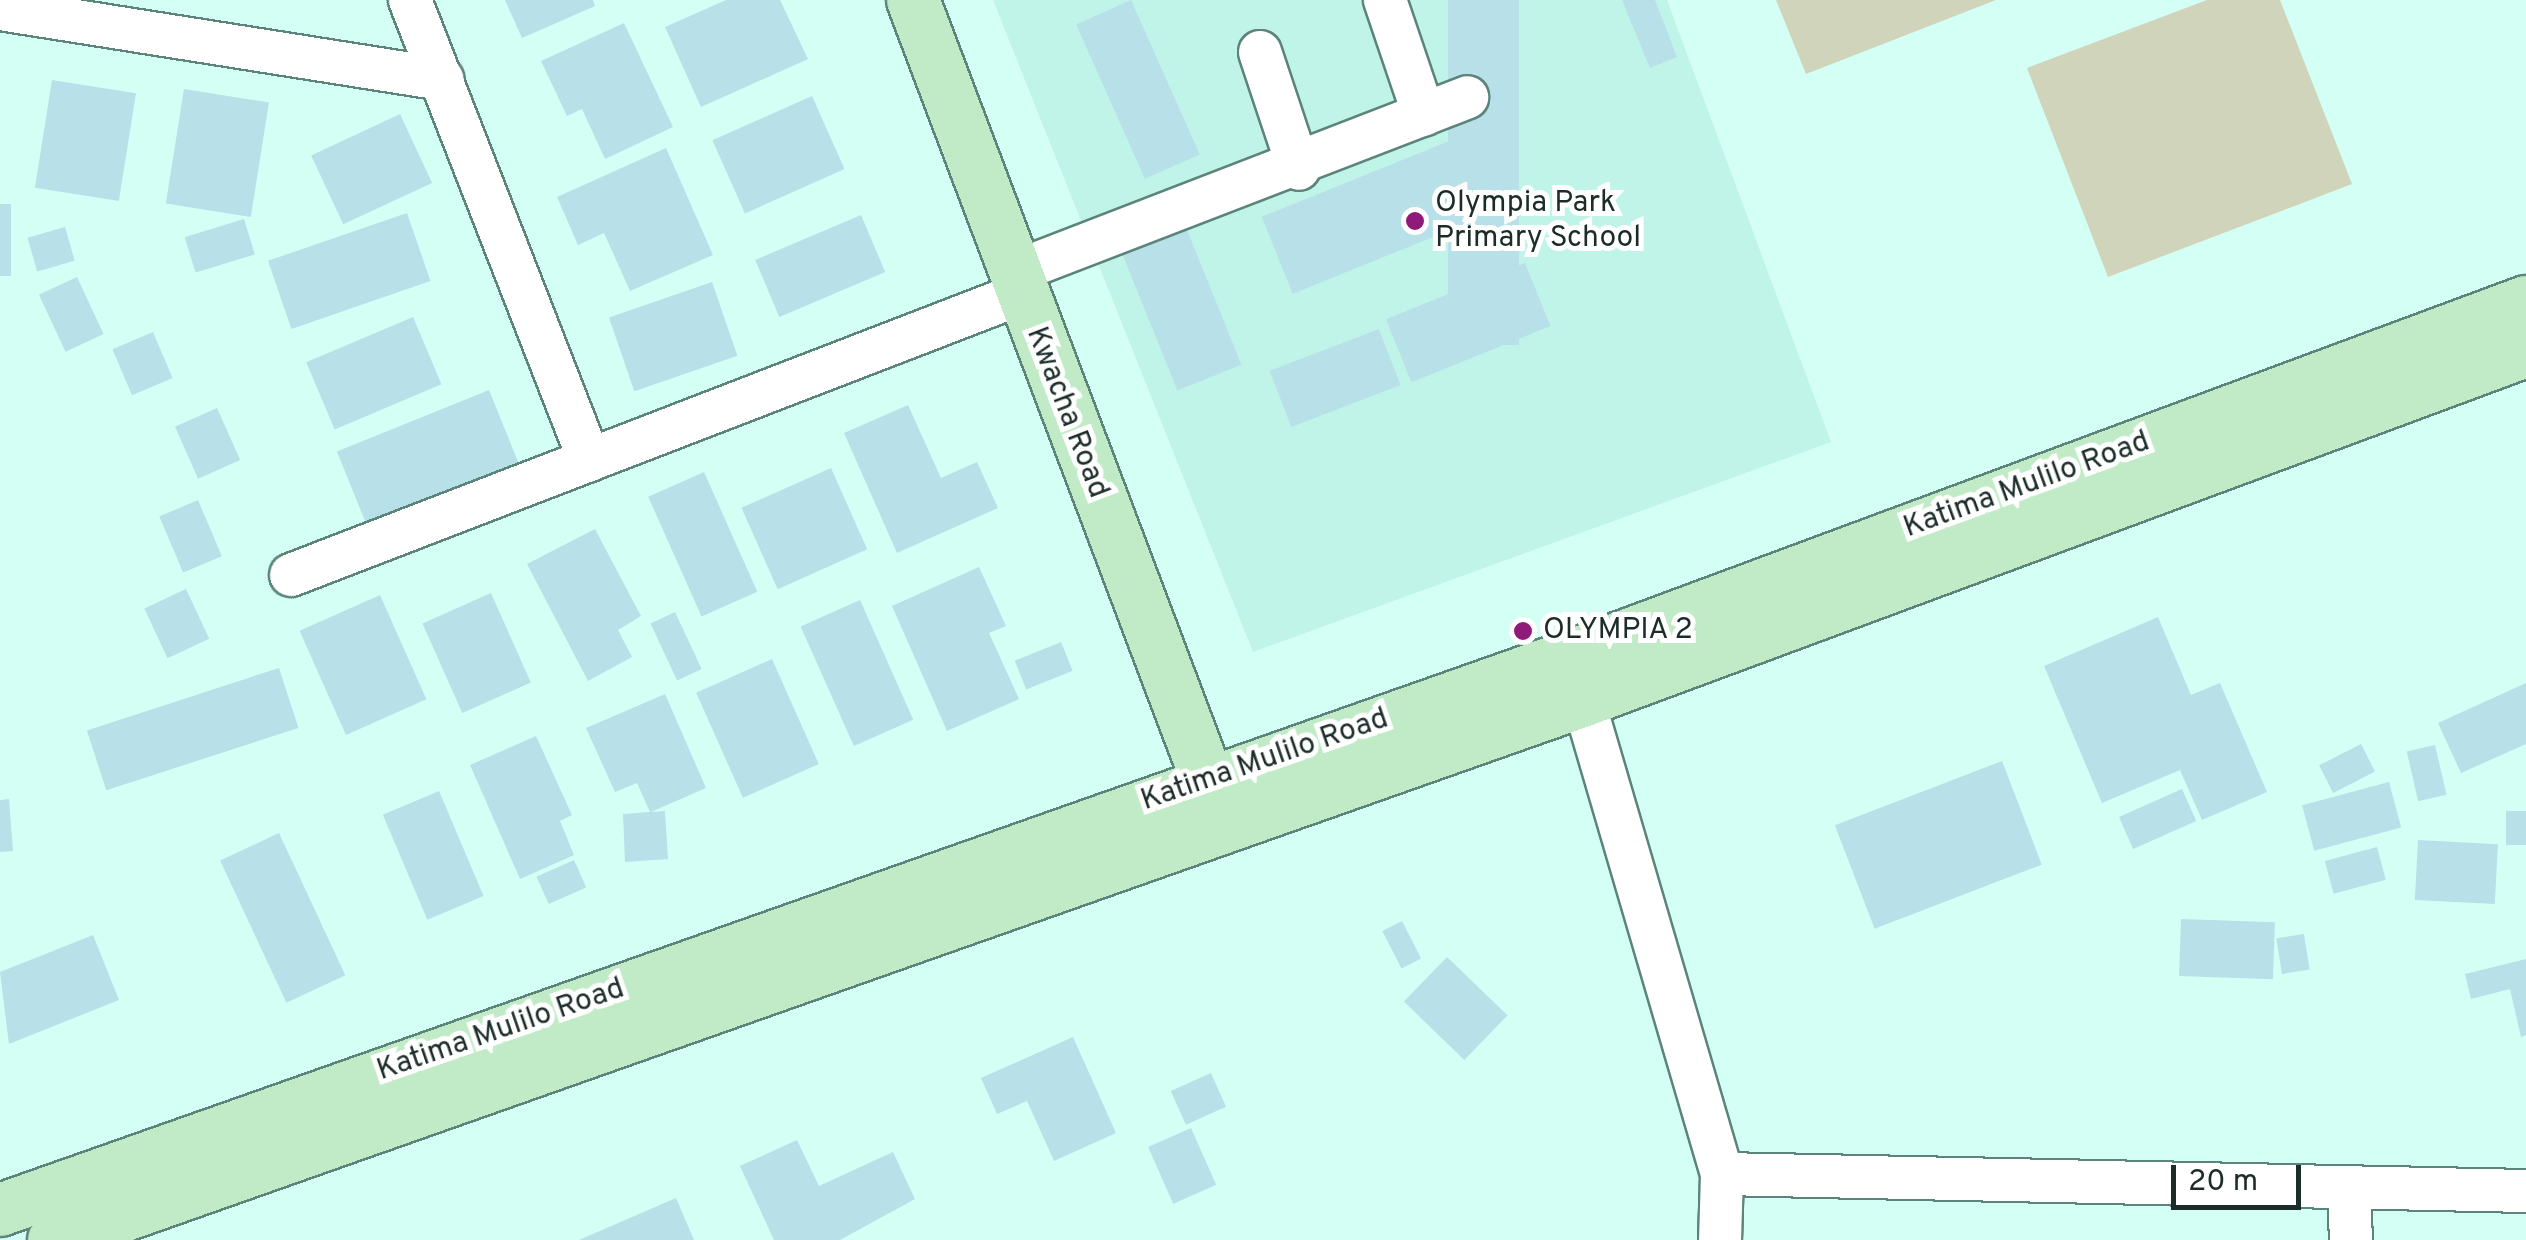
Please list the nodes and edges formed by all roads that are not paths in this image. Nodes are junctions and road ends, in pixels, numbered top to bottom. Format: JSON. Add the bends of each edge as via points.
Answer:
{"nodes":[{"id":1,"x":410,"y":0,"type":"edge"},
{"id":2,"x":912,"y":0,"type":"edge"},
{"id":3,"x":1386,"y":0,"type":"edge"},
{"id":4,"x":0,"y":10,"type":"edge"},
{"id":5,"x":1260,"y":52,"type":"dead end"},
{"id":6,"x":442,"y":80,"type":"junction"},
{"id":7,"x":1467,"y":97,"type":"dead end"},
{"id":8,"x":1424,"y":115,"type":"junction"},
{"id":9,"x":1299,"y":169,"type":"junction"},
{"id":10,"x":1016,"y":284,"type":"junction"},
{"id":11,"x":2526,"y":302,"type":"edge"},
{"id":12,"x":2526,"y":350,"type":"edge"},
{"id":13,"x":589,"y":460,"type":"junction"},
{"id":14,"x":291,"y":575,"type":"dead end"},
{"id":15,"x":1577,"y":678,"type":"junction"},
{"id":16,"x":1216,"y":802,"type":"junction"},
{"id":17,"x":1722,"y":1174,"type":"junction"},
{"id":18,"x":2526,"y":1191,"type":"edge"},
{"id":19,"x":2349,"y":1194,"type":"junction"},
{"id":20,"x":0,"y":1210,"type":"edge"},
{"id":21,"x":54,"y":1240,"type":"edge"},
{"id":22,"x":1720,"y":1240,"type":"edge"},
{"id":23,"x":2351,"y":1240,"type":"edge"}],
"edges":[{"from":1,"to":6,"type":"street"},
{"from":2,"to":10,"type":"main road","name":"Kwacha Road"},
{"from":3,"to":8,"type":"street"},
{"from":4,"to":6,"type":"street"},
{"from":5,"to":9,"type":"street"},
{"from":6,"to":13,"type":"street"},
{"from":7,"to":8,"type":"street"},
{"from":8,"to":9,"type":"street"},
{"from":9,"to":10,"type":"street"},
{"from":10,"to":13,"type":"street"},
{"from":10,"to":16,"type":"main road","name":"Kwacha Road"},
{"from":11,"to":15,"type":"main road","name":"Katima Mulilo Road"},
{"from":12,"to":15,"type":"main road","name":"Katima Mulilo Road"},
{"from":13,"to":14,"type":"street"},
{"from":15,"to":16,"type":"main road","name":"Katima Mulilo Road"},
{"from":15,"to":17,"type":"street"},
{"from":16,"to":20,"type":"main road","name":"Katima Mulilo Road"},
{"from":16,"to":21,"type":"main road","name":"Katima Mulilo Road"},
{"from":17,"to":19,"type":"street"},
{"from":17,"to":22,"type":"street"},
{"from":18,"to":19,"type":"street"},
{"from":19,"to":23,"type":"street"}]}
